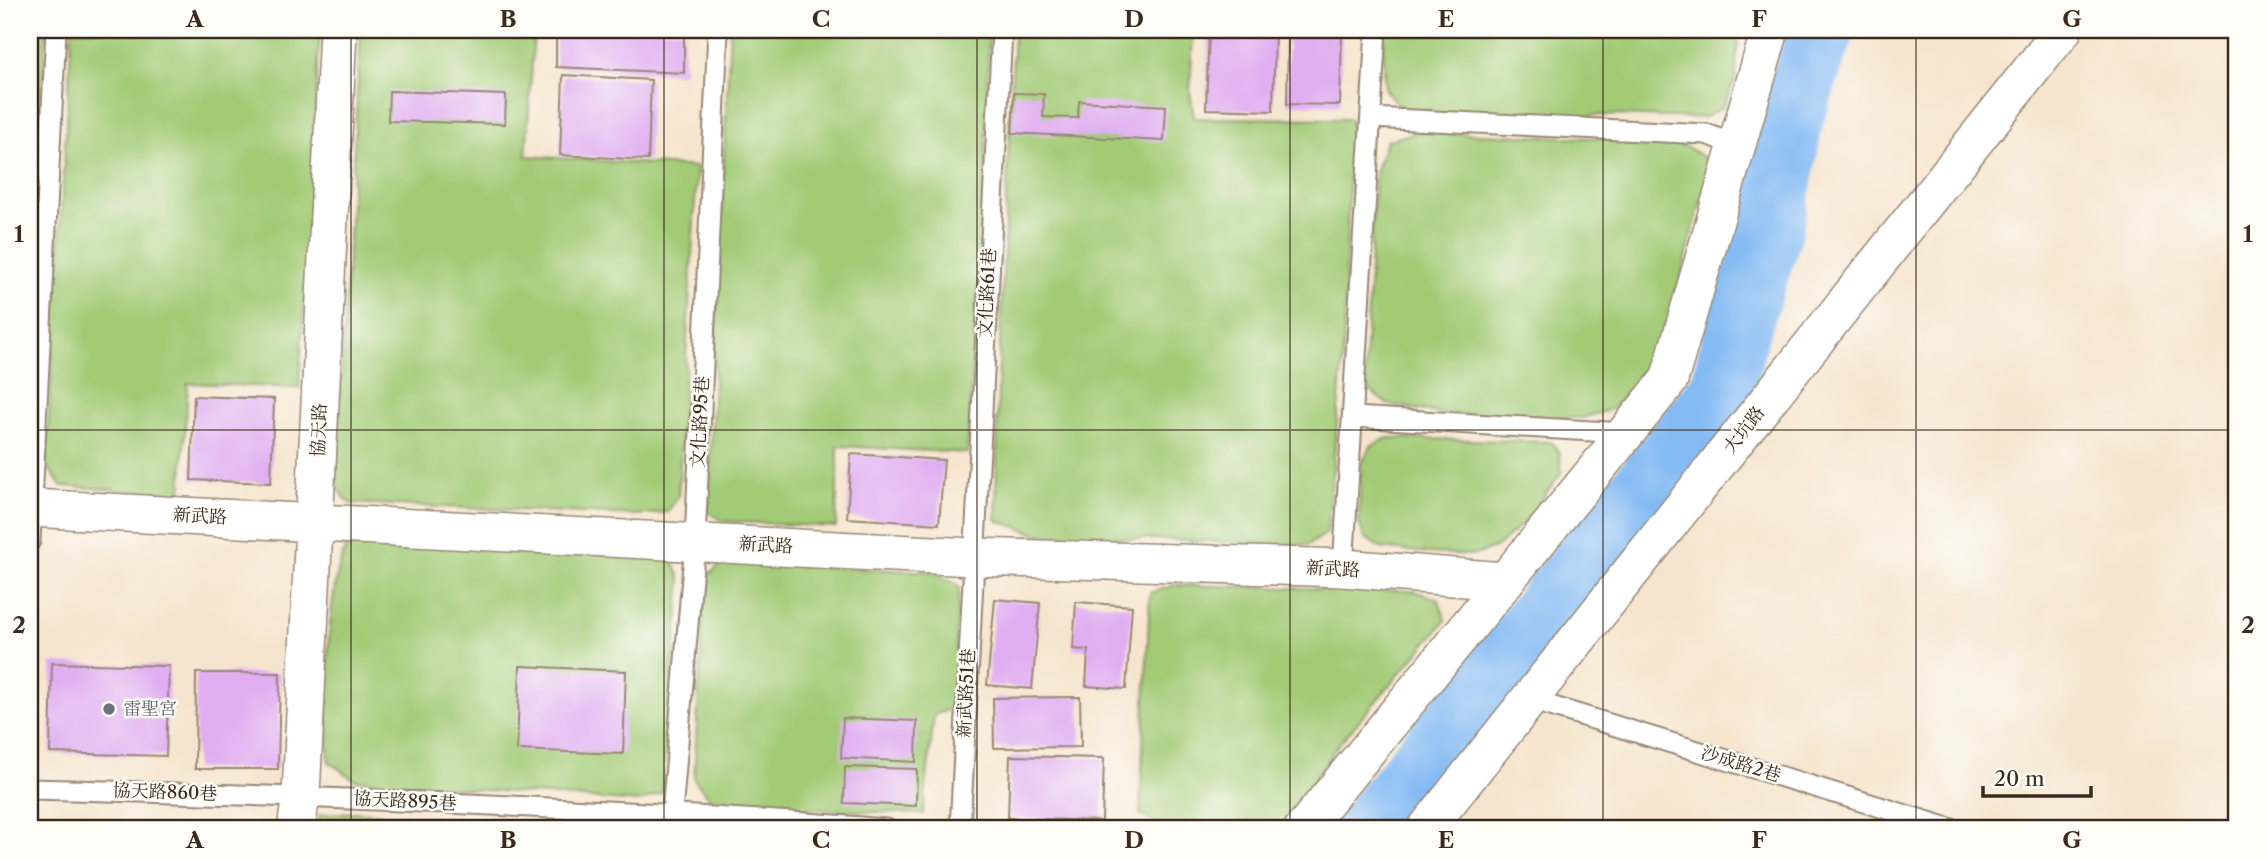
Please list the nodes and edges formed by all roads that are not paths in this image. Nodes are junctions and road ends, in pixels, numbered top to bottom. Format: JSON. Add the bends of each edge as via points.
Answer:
{"nodes":[{"id":1,"x":56,"y":30,"type":"edge"},
{"id":2,"x":338,"y":30,"type":"edge"},
{"id":3,"x":718,"y":30,"type":"edge"},
{"id":4,"x":1002,"y":30,"type":"edge"},
{"id":5,"x":1376,"y":30,"type":"edge"},
{"id":6,"x":1770,"y":30,"type":"edge"},
{"id":7,"x":2063,"y":30,"type":"edge"},
{"id":8,"x":1371,"y":118,"type":"junction"},
{"id":9,"x":1737,"y":145,"type":"junction"},
{"id":10,"x":1354,"y":417,"type":"junction"},
{"id":11,"x":1625,"y":433,"type":"junction"},
{"id":12,"x":31,"y":519,"type":"edge"},
{"id":13,"x":315,"y":522,"type":"junction"},
{"id":14,"x":695,"y":542,"type":"junction"},
{"id":15,"x":972,"y":557,"type":"junction"},
{"id":16,"x":1343,"y":568,"type":"junction"},
{"id":17,"x":1503,"y":581,"type":"junction"},
{"id":18,"x":1531,"y":700,"type":"junction"},
{"id":19,"x":30,"y":789,"type":"edge"},
{"id":20,"x":299,"y":813,"type":"edge"},
{"id":21,"x":672,"y":813,"type":"junction"},
{"id":22,"x":887,"y":829,"type":"edge"},
{"id":23,"x":960,"y":829,"type":"edge"},
{"id":24,"x":1303,"y":829,"type":"edge"},
{"id":25,"x":1426,"y":829,"type":"edge"},
{"id":26,"x":1952,"y":829,"type":"edge"}],
"edges":[{"from":1,"to":12,"type":"lane"},
{"from":2,"to":13,"type":"street","name":"協天路"},
{"from":3,"to":14,"type":"lane","name":"文化路95巷"},
{"from":4,"to":15,"type":"lane","name":"文化路61巷"},
{"from":5,"to":8,"type":"lane"},
{"from":6,"to":9,"type":"street"},
{"from":7,"to":18,"type":"street","name":"大坑路"},
{"from":8,"to":9,"type":"lane","via":[[1706,134]]},
{"from":8,"to":10,"type":"lane"},
{"from":9,"to":11,"type":"street","via":[[1669,380]]},
{"from":10,"to":11,"type":"lane"},
{"from":10,"to":16,"type":"lane"},
{"from":11,"to":17,"type":"street"},
{"from":12,"to":13,"type":"street","name":"新武路"},
{"from":13,"to":14,"type":"street","name":"新武路"},
{"from":13,"to":20,"type":"street","name":"協天路"},
{"from":14,"to":15,"type":"street","name":"新武路"},
{"from":14,"to":21,"type":"lane","name":"文化路95巷"},
{"from":15,"to":16,"type":"street","name":"新武路"},
{"from":15,"to":23,"type":"lane","name":"新武路51巷"},
{"from":16,"to":17,"type":"street","name":"新武路"},
{"from":17,"to":24,"type":"street"},
{"from":18,"to":25,"type":"street","name":"大坑路"},
{"from":18,"to":26,"type":"lane","name":"沙成路2巷"},
{"from":19,"to":20,"type":"lane","name":"協天路860巷"},
{"from":20,"to":21,"type":"lane","name":"協天路895巷"},
{"from":21,"to":22,"type":"lane","name":"協天路895巷"}]}
